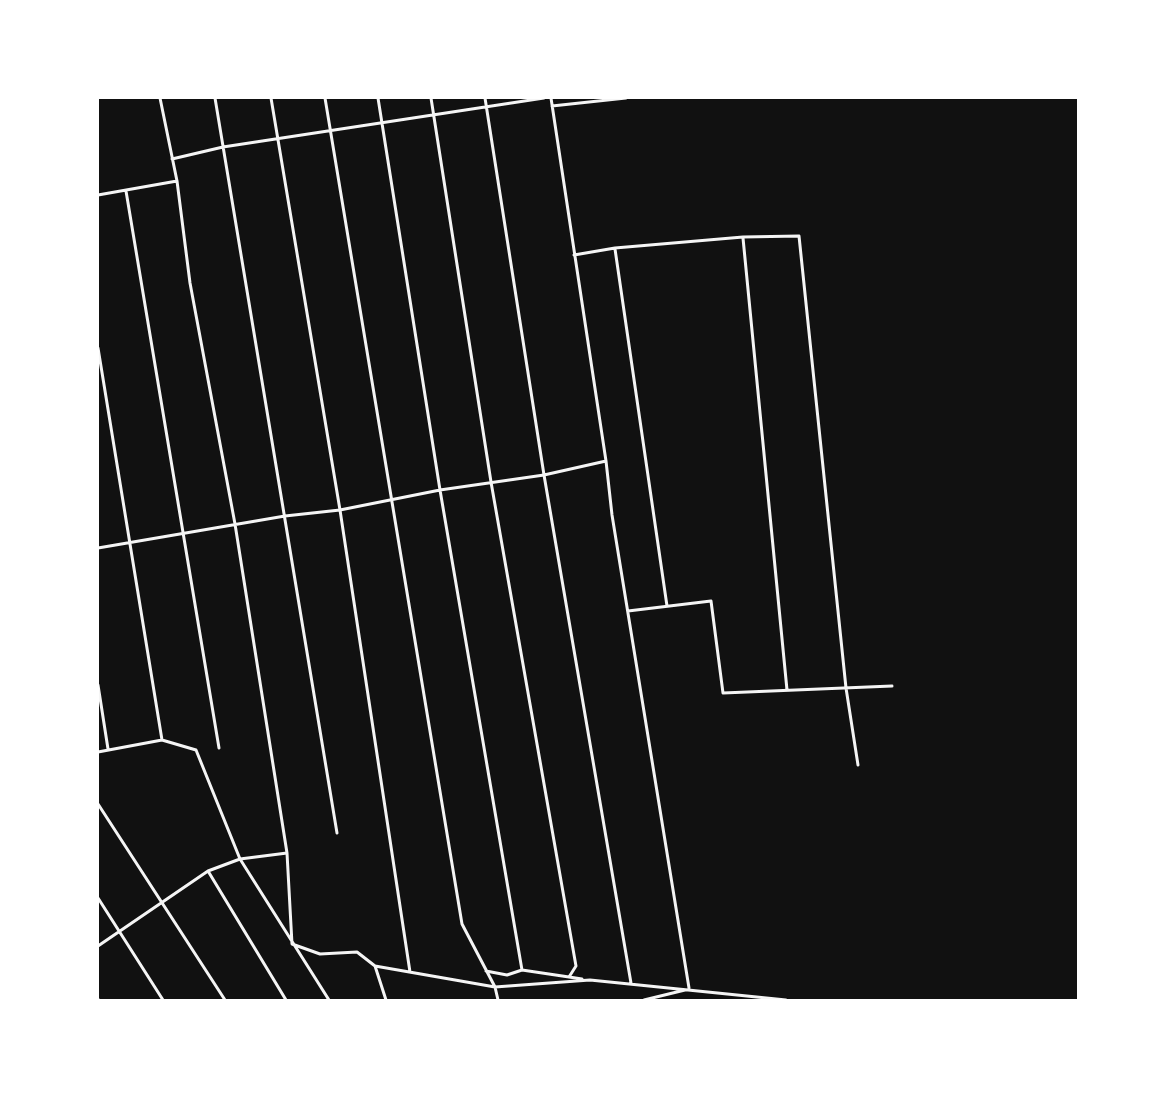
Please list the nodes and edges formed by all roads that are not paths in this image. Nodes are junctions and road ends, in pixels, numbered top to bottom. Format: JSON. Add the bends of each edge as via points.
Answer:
{"nodes":[{"id":1,"x":160,"y":98,"type":"edge"},
{"id":2,"x":214,"y":98,"type":"edge"},
{"id":3,"x":271,"y":98,"type":"edge"},
{"id":4,"x":325,"y":98,"type":"edge"},
{"id":5,"x":378,"y":98,"type":"edge"},
{"id":6,"x":431,"y":98,"type":"edge"},
{"id":7,"x":485,"y":98,"type":"edge"},
{"id":8,"x":544,"y":98,"type":"edge"},
{"id":9,"x":551,"y":98,"type":"edge"},
{"id":10,"x":626,"y":98,"type":"edge"},
{"id":11,"x":552,"y":106,"type":"junction"},
{"id":12,"x":486,"y":107,"type":"junction"},
{"id":13,"x":434,"y":116,"type":"junction"},
{"id":14,"x":382,"y":123,"type":"junction"},
{"id":15,"x":330,"y":132,"type":"junction"},
{"id":16,"x":278,"y":140,"type":"junction"},
{"id":17,"x":222,"y":147,"type":"junction"},
{"id":18,"x":172,"y":159,"type":"junction"},
{"id":19,"x":177,"y":181,"type":"junction"},
{"id":20,"x":126,"y":191,"type":"junction"},
{"id":21,"x":98,"y":195,"type":"edge"},
{"id":22,"x":743,"y":237,"type":"junction"},
{"id":23,"x":615,"y":248,"type":"junction"},
{"id":24,"x":574,"y":255,"type":"junction"},
{"id":25,"x":98,"y":348,"type":"edge"},
{"id":26,"x":606,"y":460,"type":"junction"},
{"id":27,"x":544,"y":475,"type":"junction"},
{"id":28,"x":491,"y":482,"type":"junction"},
{"id":29,"x":440,"y":490,"type":"junction"},
{"id":30,"x":390,"y":499,"type":"junction"},
{"id":31,"x":340,"y":510,"type":"junction"},
{"id":32,"x":285,"y":516,"type":"junction"},
{"id":33,"x":236,"y":524,"type":"junction"},
{"id":34,"x":183,"y":533,"type":"junction"},
{"id":35,"x":128,"y":543,"type":"junction"},
{"id":36,"x":98,"y":548,"type":"edge"},
{"id":37,"x":667,"y":606,"type":"junction"},
{"id":38,"x":628,"y":611,"type":"junction"},
{"id":39,"x":98,"y":685,"type":"edge"},
{"id":40,"x":892,"y":686,"type":"dead end"},
{"id":41,"x":846,"y":688,"type":"junction"},
{"id":42,"x":787,"y":690,"type":"junction"},
{"id":43,"x":162,"y":740,"type":"junction"},
{"id":44,"x":219,"y":748,"type":"dead end"},
{"id":45,"x":108,"y":749,"type":"junction"},
{"id":46,"x":98,"y":752,"type":"edge"},
{"id":47,"x":858,"y":765,"type":"dead end"},
{"id":48,"x":98,"y":804,"type":"edge"},
{"id":49,"x":337,"y":833,"type":"dead end"},
{"id":50,"x":287,"y":853,"type":"junction"},
{"id":51,"x":240,"y":859,"type":"junction"},
{"id":52,"x":208,"y":871,"type":"junction"},
{"id":53,"x":98,"y":898,"type":"edge"},
{"id":54,"x":163,"y":903,"type":"junction"},
{"id":55,"x":120,"y":932,"type":"junction"},
{"id":56,"x":292,"y":944,"type":"junction"},
{"id":57,"x":98,"y":946,"type":"edge"},
{"id":58,"x":375,"y":966,"type":"junction"},
{"id":59,"x":522,"y":970,"type":"junction"},
{"id":60,"x":486,"y":971,"type":"junction"},
{"id":61,"x":410,"y":972,"type":"junction"},
{"id":62,"x":569,"y":977,"type":"junction"},
{"id":63,"x":590,"y":980,"type":"junction"},
{"id":64,"x":631,"y":983,"type":"junction"},
{"id":65,"x":495,"y":987,"type":"junction"},
{"id":66,"x":689,"y":988,"type":"junction"},
{"id":67,"x":163,"y":1000,"type":"edge"},
{"id":68,"x":225,"y":1000,"type":"edge"},
{"id":69,"x":286,"y":1000,"type":"edge"},
{"id":70,"x":329,"y":1000,"type":"edge"},
{"id":71,"x":386,"y":1000,"type":"edge"},
{"id":72,"x":498,"y":1000,"type":"edge"},
{"id":73,"x":644,"y":1000,"type":"edge"},
{"id":74,"x":786,"y":1000,"type":"edge"}],
"edges":[{"from":1,"to":18,"type":"street"},
{"from":2,"to":17,"type":"street"},
{"from":3,"to":16,"type":"street"},
{"from":4,"to":15,"type":"street"},
{"from":5,"to":14,"type":"street"},
{"from":6,"to":13,"type":"street"},
{"from":7,"to":12,"type":"street"},
{"from":8,"to":12,"type":"street"},
{"from":9,"to":11,"type":"street"},
{"from":10,"to":11,"type":"street"},
{"from":11,"to":24,"type":"street"},
{"from":12,"to":13,"type":"street"},
{"from":12,"to":27,"type":"street"},
{"from":13,"to":14,"type":"street"},
{"from":13,"to":28,"type":"street"},
{"from":14,"to":15,"type":"street"},
{"from":14,"to":29,"type":"street"},
{"from":15,"to":16,"type":"street"},
{"from":15,"to":30,"type":"street"},
{"from":16,"to":17,"type":"street"},
{"from":16,"to":31,"type":"street"},
{"from":17,"to":18,"type":"street"},
{"from":17,"to":32,"type":"street"},
{"from":18,"to":19,"type":"street"},
{"from":19,"to":20,"type":"street"},
{"from":19,"to":33,"type":"street","via":[[190,282]]},
{"from":20,"to":21,"type":"street"},
{"from":20,"to":34,"type":"street"},
{"from":22,"to":23,"type":"street"},
{"from":22,"to":41,"type":"street","via":[[799,236]]},
{"from":22,"to":42,"type":"street"},
{"from":23,"to":24,"type":"street"},
{"from":23,"to":37,"type":"street"},
{"from":24,"to":26,"type":"street"},
{"from":25,"to":35,"type":"street"},
{"from":26,"to":27,"type":"street"},
{"from":26,"to":38,"type":"street"},
{"from":27,"to":28,"type":"street"},
{"from":27,"to":64,"type":"street"},
{"from":28,"to":29,"type":"street"},
{"from":28,"to":62,"type":"street","via":[[576,966]]},
{"from":29,"to":30,"type":"street"},
{"from":29,"to":59,"type":"street"},
{"from":30,"to":31,"type":"street"},
{"from":30,"to":60,"type":"street","via":[[462,924]]},
{"from":31,"to":32,"type":"street"},
{"from":31,"to":61,"type":"street"},
{"from":32,"to":33,"type":"street"},
{"from":32,"to":49,"type":"street"},
{"from":33,"to":34,"type":"street"},
{"from":33,"to":50,"type":"street"},
{"from":34,"to":35,"type":"street"},
{"from":34,"to":44,"type":"street"},
{"from":35,"to":36,"type":"street"},
{"from":35,"to":43,"type":"street"},
{"from":37,"to":38,"type":"street"},
{"from":37,"to":42,"type":"street","via":[[711,601],[723,693]]},
{"from":38,"to":66,"type":"street"},
{"from":39,"to":45,"type":"street"},
{"from":40,"to":41,"type":"street"},
{"from":41,"to":42,"type":"street"},
{"from":41,"to":47,"type":"street"},
{"from":43,"to":45,"type":"street"},
{"from":43,"to":51,"type":"street","via":[[196,750]]},
{"from":45,"to":46,"type":"street"},
{"from":48,"to":54,"type":"street"},
{"from":50,"to":51,"type":"street"},
{"from":50,"to":56,"type":"street"},
{"from":51,"to":52,"type":"street"},
{"from":51,"to":56,"type":"street"},
{"from":52,"to":54,"type":"street"},
{"from":52,"to":69,"type":"street"},
{"from":53,"to":55,"type":"street"},
{"from":54,"to":55,"type":"street"},
{"from":54,"to":68,"type":"street"},
{"from":55,"to":57,"type":"street"},
{"from":55,"to":67,"type":"street"},
{"from":56,"to":58,"type":"street","via":[[320,954],[357,952]]},
{"from":56,"to":70,"type":"street"},
{"from":58,"to":61,"type":"street"},
{"from":58,"to":71,"type":"street"},
{"from":59,"to":60,"type":"street","via":[[507,975]]},
{"from":59,"to":62,"type":"street"},
{"from":60,"to":65,"type":"street"},
{"from":61,"to":65,"type":"street"},
{"from":62,"to":63,"type":"street"},
{"from":63,"to":64,"type":"street"},
{"from":63,"to":65,"type":"street"},
{"from":64,"to":66,"type":"street"},
{"from":65,"to":72,"type":"street"},
{"from":66,"to":73,"type":"street"},
{"from":66,"to":74,"type":"street"}]}
